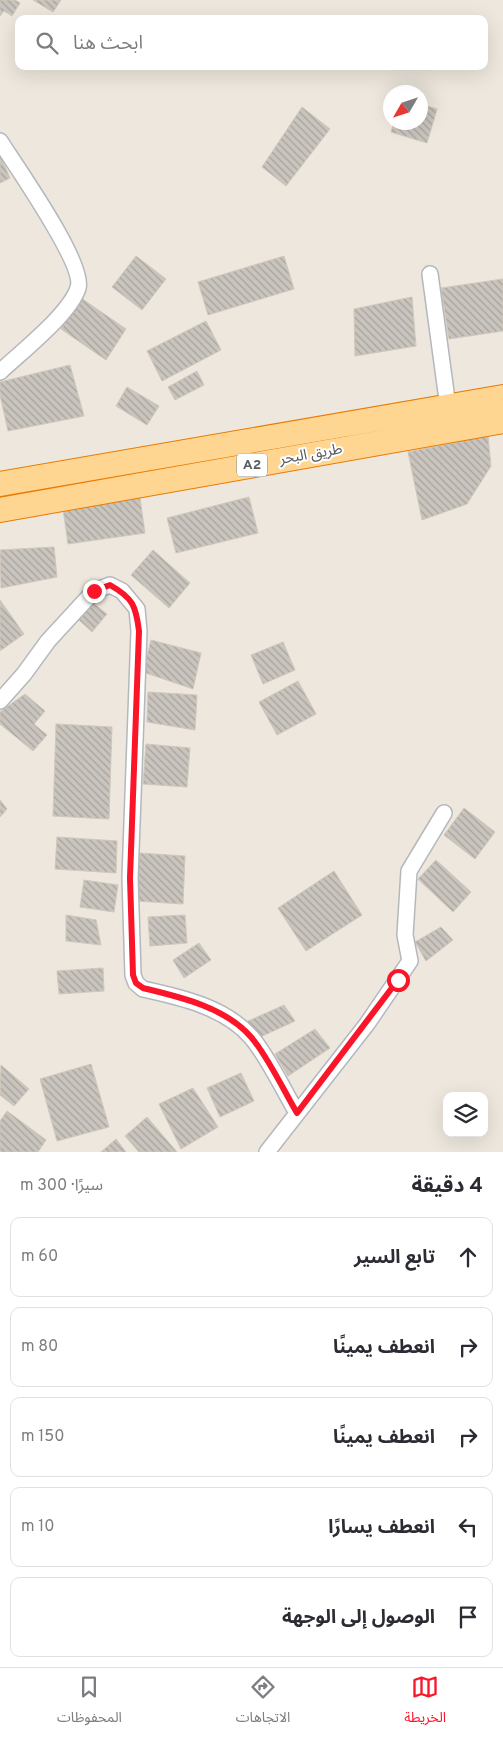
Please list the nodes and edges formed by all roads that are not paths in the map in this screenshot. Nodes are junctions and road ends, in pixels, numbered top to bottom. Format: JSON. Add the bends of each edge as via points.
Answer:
{"nodes":[{"id":1,"x":0,"y":141,"type":"edge"},
{"id":2,"x":430,"y":274,"type":"dead end"},
{"id":3,"x":0,"y":372,"type":"edge"},
{"id":4,"x":503,"y":397,"type":"edge"},
{"id":5,"x":448,"y":407,"type":"junction"},
{"id":6,"x":503,"y":421,"type":"edge"},
{"id":7,"x":1,"y":481,"type":"edge"},
{"id":8,"x":0,"y":510,"type":"edge"},
{"id":9,"x":0,"y":701,"type":"edge"},
{"id":10,"x":444,"y":812,"type":"dead end"},
{"id":11,"x":297,"y":1113,"type":"junction"},
{"id":12,"x":267,"y":1152,"type":"edge"}],
"edges":[{"from":1,"to":3,"type":"street","via":[[68,249],[79,287],[70,306]]},
{"from":2,"to":5,"type":"street"},
{"from":4,"to":5,"type":"highway","name":"طريق البحر","number":"A2"},
{"from":5,"to":7,"type":"highway","name":"طريق البحر","number":"A2"},
{"from":6,"to":8,"type":"highway","name":"طريق البحر","number":"A2"},
{"from":9,"to":11,"type":"street","via":[[94,591],[110,585],[122,591],[137,609],[139,668],[130,878],[133,975],[143,988],[212,1010],[238,1025],[252,1038]]},
{"from":10,"to":11,"type":"street","via":[[409,871],[404,936],[410,961],[367,1024]]},
{"from":11,"to":12,"type":"street"}]}
